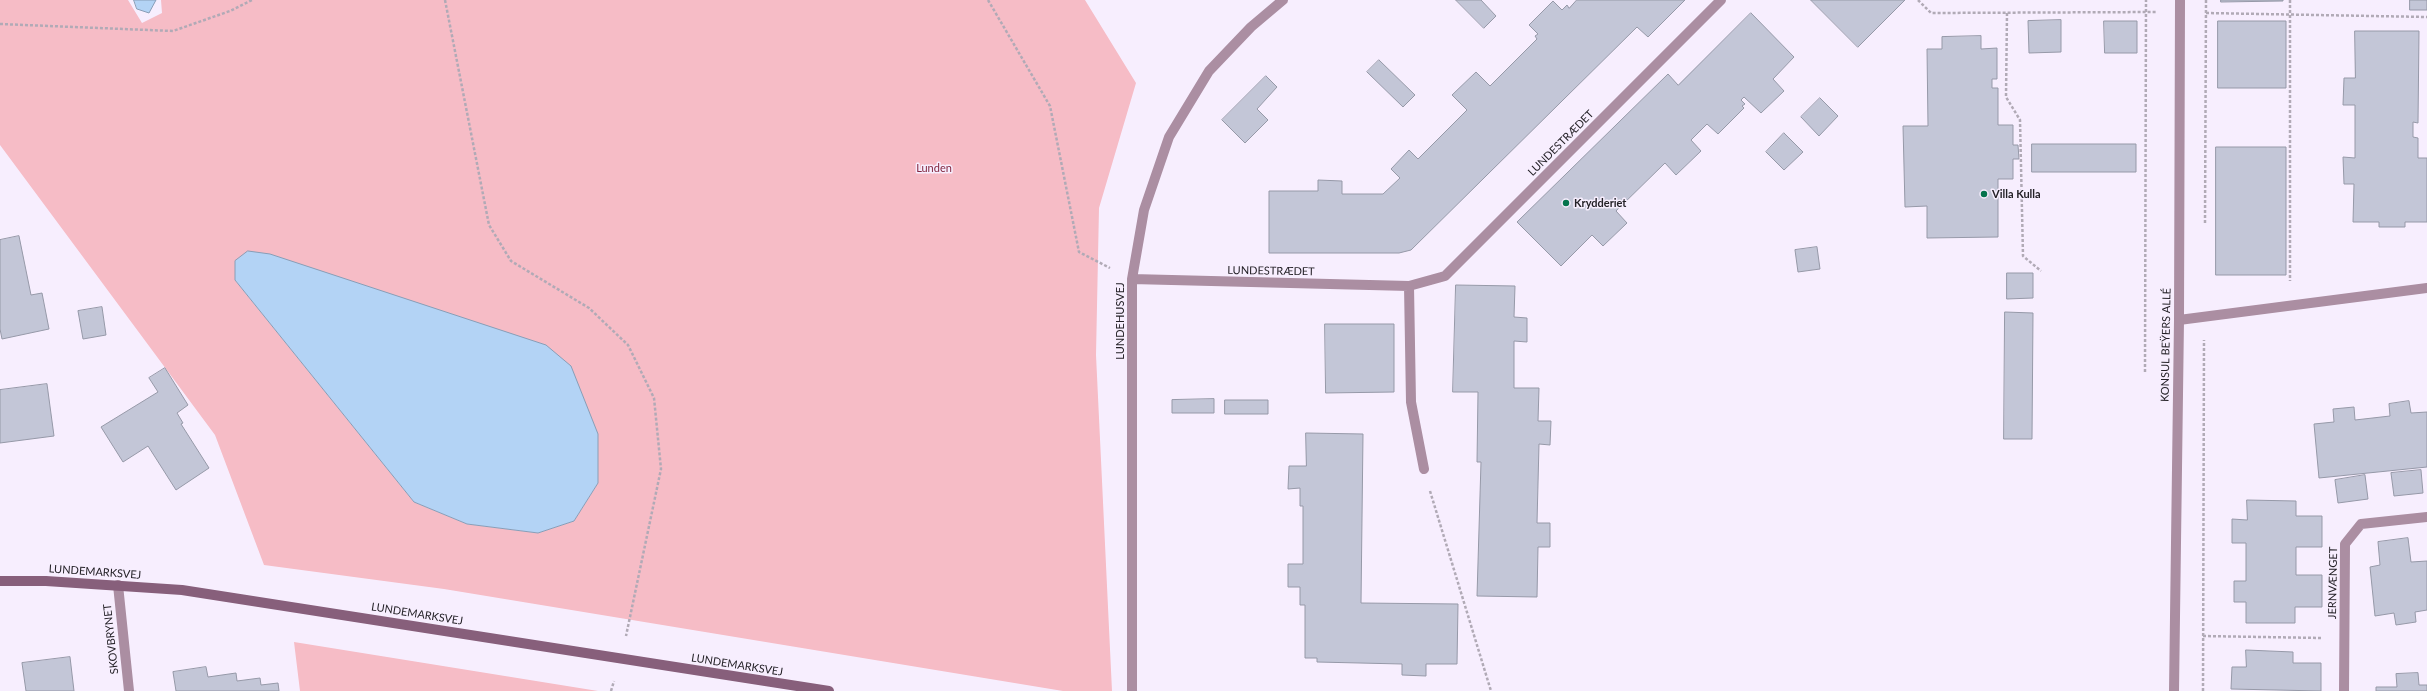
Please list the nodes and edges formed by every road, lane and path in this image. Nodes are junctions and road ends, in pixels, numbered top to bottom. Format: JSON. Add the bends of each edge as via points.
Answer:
{"nodes":[{"id":1,"x":252,"y":0,"type":"edge"},
{"id":2,"x":445,"y":0,"type":"edge"},
{"id":3,"x":988,"y":0,"type":"edge"},
{"id":4,"x":1283,"y":0,"type":"edge"},
{"id":5,"x":1721,"y":0,"type":"edge"},
{"id":6,"x":2146,"y":0,"type":"edge"},
{"id":7,"x":2180,"y":0,"type":"edge"},
{"id":8,"x":2206,"y":0,"type":"edge"},
{"id":9,"x":2290,"y":0,"type":"edge"},
{"id":10,"x":2007,"y":13,"type":"dead end"},
{"id":11,"x":0,"y":24,"type":"edge"},
{"id":12,"x":2205,"y":231,"type":"dead end"},
{"id":13,"x":2041,"y":271,"type":"dead end"},
{"id":14,"x":1132,"y":280,"type":"junction"},
{"id":15,"x":1409,"y":286,"type":"junction"},
{"id":16,"x":2427,"y":288,"type":"edge"},
{"id":17,"x":2290,"y":306,"type":"junction"},
{"id":18,"x":2204,"y":317,"type":"junction"},
{"id":19,"x":2179,"y":320,"type":"junction"},
{"id":20,"x":2144,"y":372,"type":"dead end"},
{"id":21,"x":1424,"y":469,"type":"joint"},
{"id":22,"x":2427,"y":517,"type":"edge"},
{"id":23,"x":0,"y":581,"type":"edge"},
{"id":24,"x":118,"y":585,"type":"junction"},
{"id":25,"x":2203,"y":636,"type":"junction"},
{"id":26,"x":2344,"y":638,"type":"junction"},
{"id":27,"x":622,"y":659,"type":"junction"},
{"id":28,"x":129,"y":691,"type":"edge"},
{"id":29,"x":829,"y":691,"type":"edge"},
{"id":30,"x":1132,"y":691,"type":"edge"},
{"id":31,"x":1491,"y":691,"type":"edge"},
{"id":32,"x":2174,"y":691,"type":"edge"},
{"id":33,"x":2203,"y":691,"type":"edge"},
{"id":34,"x":2344,"y":691,"type":"edge"}],
"edges":[{"from":1,"to":11,"type":"path","via":[[230,11],[173,31]]},
{"from":2,"to":27,"type":"path","via":[[489,225],[511,261],[590,308],[628,345],[654,398],[661,469]]},
{"from":3,"to":14,"type":"path","via":[[1050,106],[1079,252]]},
{"from":4,"to":14,"type":"street","name":"LUNDEHUSVEJ","via":[[1251,27],[1209,71],[1169,137],[1144,210]]},
{"from":5,"to":15,"type":"street","name":"LUNDESTRÆDET","via":[[1445,276]]},
{"from":6,"to":20,"type":"path"},
{"from":7,"to":19,"type":"street","name":"KONSUL BEŸERS ALLÉ"},
{"from":8,"to":12,"type":"path"},
{"from":9,"to":17,"type":"path"},
{"from":10,"to":13,"type":"path","via":[[2006,97],[2020,120],[2023,256]]},
{"from":14,"to":15,"type":"street","name":"LUNDESTRÆDET"},
{"from":14,"to":30,"type":"street","name":"LUNDEHUSVEJ"},
{"from":15,"to":21,"type":"street","via":[[1411,402]]},
{"from":16,"to":17,"type":"street"},
{"from":17,"to":18,"type":"street"},
{"from":18,"to":19,"type":"street"},
{"from":18,"to":25,"type":"path"},
{"from":19,"to":32,"type":"street","name":"KONSUL BEŸERS ALLÉ"},
{"from":21,"to":31,"type":"path"},
{"from":22,"to":26,"type":"street","name":"JERNVÆNGET","via":[[2361,524],[2345,544]]},
{"from":23,"to":24,"type":"street","name":"LUNDEMARKSVEJ","via":[[46,580]]},
{"from":24,"to":27,"type":"street","name":"LUNDEMARKSVEJ","via":[[246,599]]},
{"from":24,"to":28,"type":"street","name":"SKOVBRYNET"},
{"from":25,"to":26,"type":"path"},
{"from":25,"to":33,"type":"path"},
{"from":26,"to":34,"type":"street","name":"JERNVÆNGET"},
{"from":27,"to":29,"type":"street","name":"LUNDEMARKSVEJ"}]}
